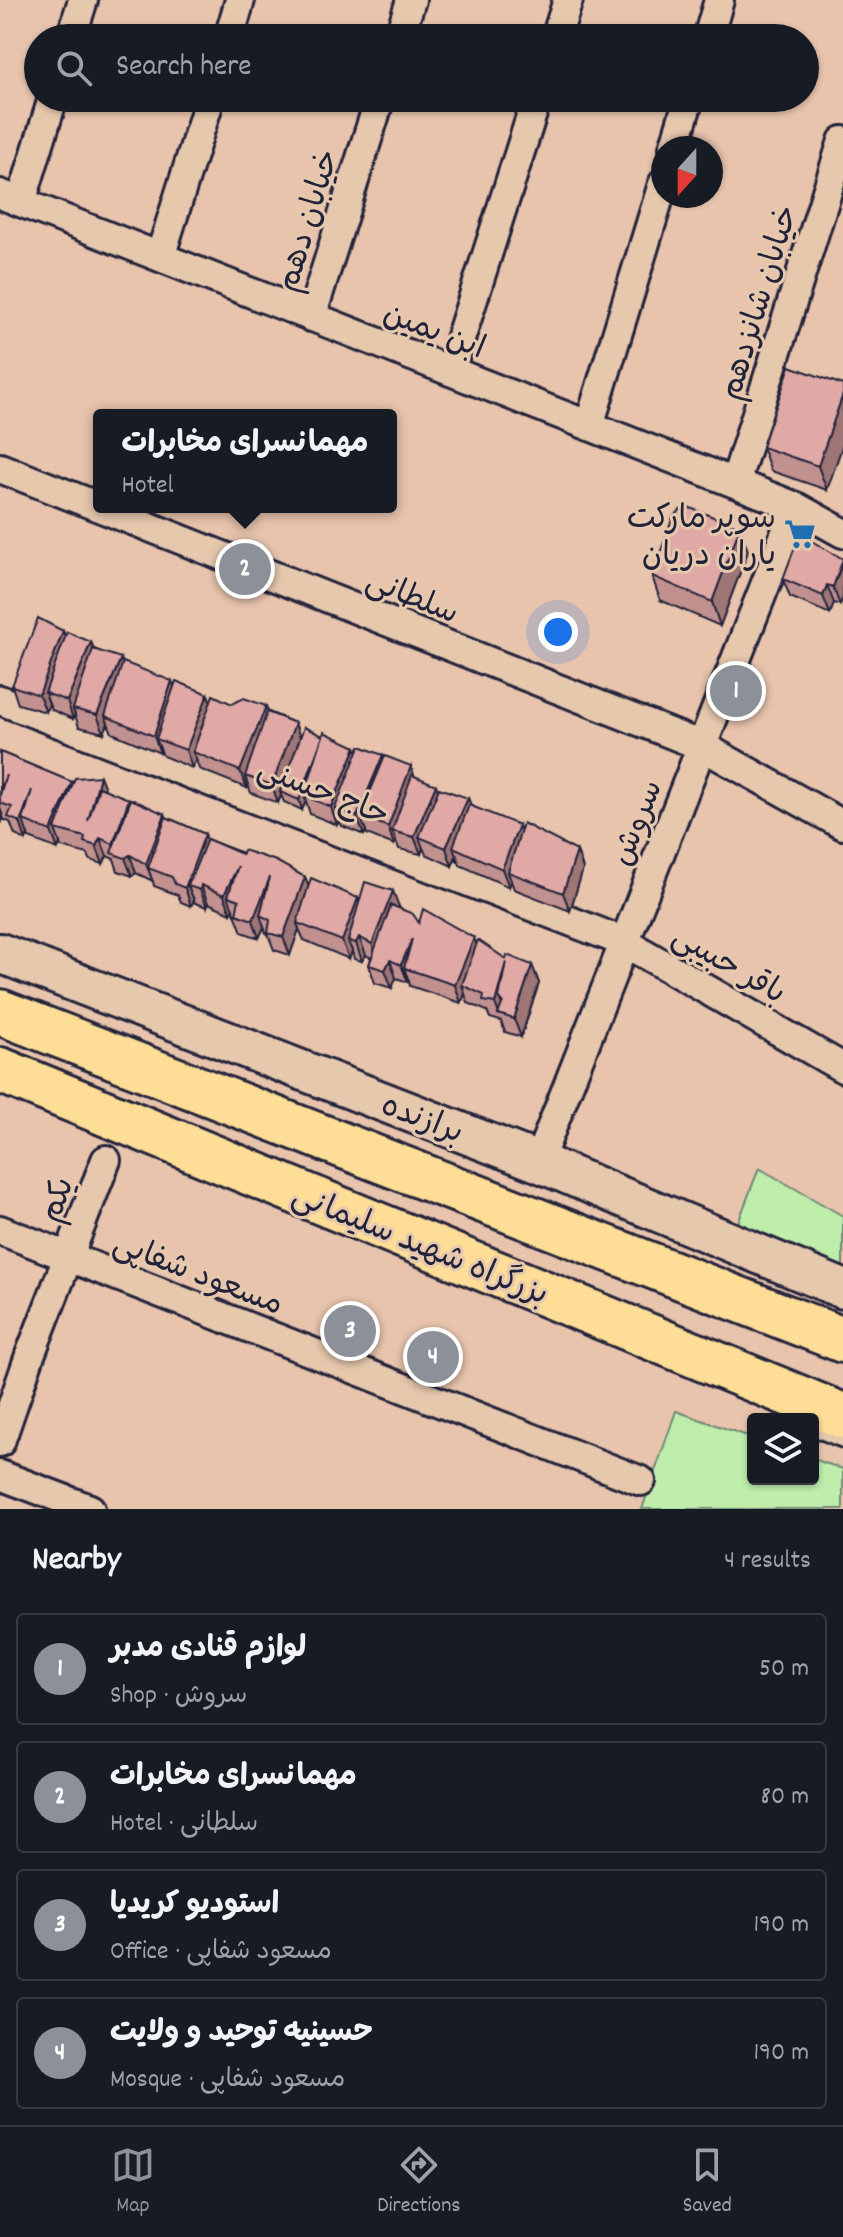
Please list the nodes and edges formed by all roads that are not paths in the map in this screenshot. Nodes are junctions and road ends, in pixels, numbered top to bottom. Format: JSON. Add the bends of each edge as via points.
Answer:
{"nodes":[{"id":1,"x":83,"y":0,"type":"edge"},
{"id":2,"x":240,"y":0,"type":"edge"},
{"id":3,"x":411,"y":0,"type":"edge"},
{"id":4,"x":568,"y":0,"type":"edge"},
{"id":5,"x":719,"y":0,"type":"edge"},
{"id":6,"x":75,"y":24,"type":"edge"},
{"id":7,"x":233,"y":24,"type":"edge"},
{"id":8,"x":403,"y":24,"type":"edge"},
{"id":9,"x":560,"y":24,"type":"edge"},
{"id":10,"x":712,"y":24,"type":"edge"},
{"id":11,"x":47,"y":112,"type":"edge"},
{"id":12,"x":206,"y":112,"type":"edge"},
{"id":13,"x":376,"y":112,"type":"edge"},
{"id":14,"x":533,"y":112,"type":"edge"},
{"id":15,"x":685,"y":112,"type":"edge"},
{"id":16,"x":678,"y":136,"type":"edge"},
{"id":17,"x":843,"y":141,"type":"edge"},
{"id":18,"x":10,"y":198,"type":"edge"},
{"id":19,"x":656,"y":208,"type":"edge"},
{"id":20,"x":160,"y":257,"type":"junction"},
{"id":21,"x":311,"y":317,"type":"junction"},
{"id":22,"x":450,"y":371,"type":"junction"},
{"id":23,"x":589,"y":426,"type":"junction"},
{"id":24,"x":0,"y":468,"type":"edge"},
{"id":25,"x":735,"y":483,"type":"junction"},
{"id":26,"x":93,"y":505,"type":"edge"},
{"id":27,"x":796,"y":507,"type":"junction"},
{"id":28,"x":114,"y":513,"type":"edge"},
{"id":29,"x":843,"y":533,"type":"edge"},
{"id":30,"x":0,"y":700,"type":"edge"},
{"id":31,"x":702,"y":746,"type":"junction"},
{"id":32,"x":843,"y":825,"type":"edge"},
{"id":33,"x":624,"y":942,"type":"junction"},
{"id":34,"x":0,"y":953,"type":"edge"},
{"id":35,"x":0,"y":1012,"type":"edge"},
{"id":36,"x":843,"y":1068,"type":"edge"},
{"id":37,"x":0,"y":1070,"type":"edge"},
{"id":38,"x":106,"y":1160,"type":"dead end"},
{"id":39,"x":538,"y":1162,"type":"junction"},
{"id":40,"x":0,"y":1230,"type":"edge"},
{"id":41,"x":69,"y":1257,"type":"junction"},
{"id":42,"x":843,"y":1289,"type":"edge"},
{"id":43,"x":843,"y":1340,"type":"edge"},
{"id":44,"x":843,"y":1416,"type":"edge"},
{"id":45,"x":819,"y":1430,"type":"edge"},
{"id":46,"x":843,"y":1440,"type":"edge"},
{"id":47,"x":0,"y":1442,"type":"edge"},
{"id":48,"x":0,"y":1475,"type":"edge"},
{"id":49,"x":641,"y":1481,"type":"dead end"},
{"id":50,"x":90,"y":1509,"type":"edge"}],
"edges":[{"from":1,"to":6,"type":"street"},
{"from":2,"to":7,"type":"street"},
{"from":3,"to":8,"type":"street"},
{"from":4,"to":9,"type":"street"},
{"from":5,"to":10,"type":"street"},
{"from":11,"to":18,"type":"street"},
{"from":12,"to":20,"type":"street"},
{"from":13,"to":21,"type":"street","name":"خیابان دهم"},
{"from":14,"to":22,"type":"street"},
{"from":15,"to":16,"type":"street"},
{"from":17,"to":25,"type":"street","name":"خیابان شانزدهم"},
{"from":18,"to":20,"type":"street","name":"ابن یمین"},
{"from":19,"to":23,"type":"street"},
{"from":20,"to":21,"type":"street","name":"ابن یمین"},
{"from":21,"to":22,"type":"street","name":"ابن یمین"},
{"from":22,"to":23,"type":"street","name":"ابن یمین"},
{"from":23,"to":25,"type":"street","name":"ابن یمین"},
{"from":24,"to":26,"type":"street","name":"سلطانی"},
{"from":25,"to":27,"type":"street","name":"ابن یمین"},
{"from":27,"to":29,"type":"street","name":"ابن یمین"},
{"from":27,"to":31,"type":"street","name":"سروش"},
{"from":28,"to":31,"type":"street","name":"سلطانی"},
{"from":30,"to":33,"type":"street","name":"حاج حسنی"},
{"from":31,"to":32,"type":"street","name":"سلطانی"},
{"from":31,"to":33,"type":"street","name":"سروش"},
{"from":33,"to":36,"type":"street","name":"باقر حبیبی"},
{"from":33,"to":39,"type":"street","name":"سروش"},
{"from":34,"to":39,"type":"main road","name":"برازنده"},
{"from":35,"to":43,"type":"highway","name":"بزرگراه شهید سلیمانی"},
{"from":37,"to":44,"type":"highway","name":"بزرگراه شهید سلیمانی","via":[[756,1387]]},
{"from":38,"to":41,"type":"street","name":"یکم"},
{"from":39,"to":42,"type":"main road","name":"برازنده"},
{"from":40,"to":41,"type":"street","name":"مسعود شفاپی"},
{"from":41,"to":47,"type":"street","name":"یکم"},
{"from":41,"to":49,"type":"street","name":"مسعود شفاپی"},
{"from":45,"to":46,"type":"lane"},
{"from":48,"to":50,"type":"street"}]}
